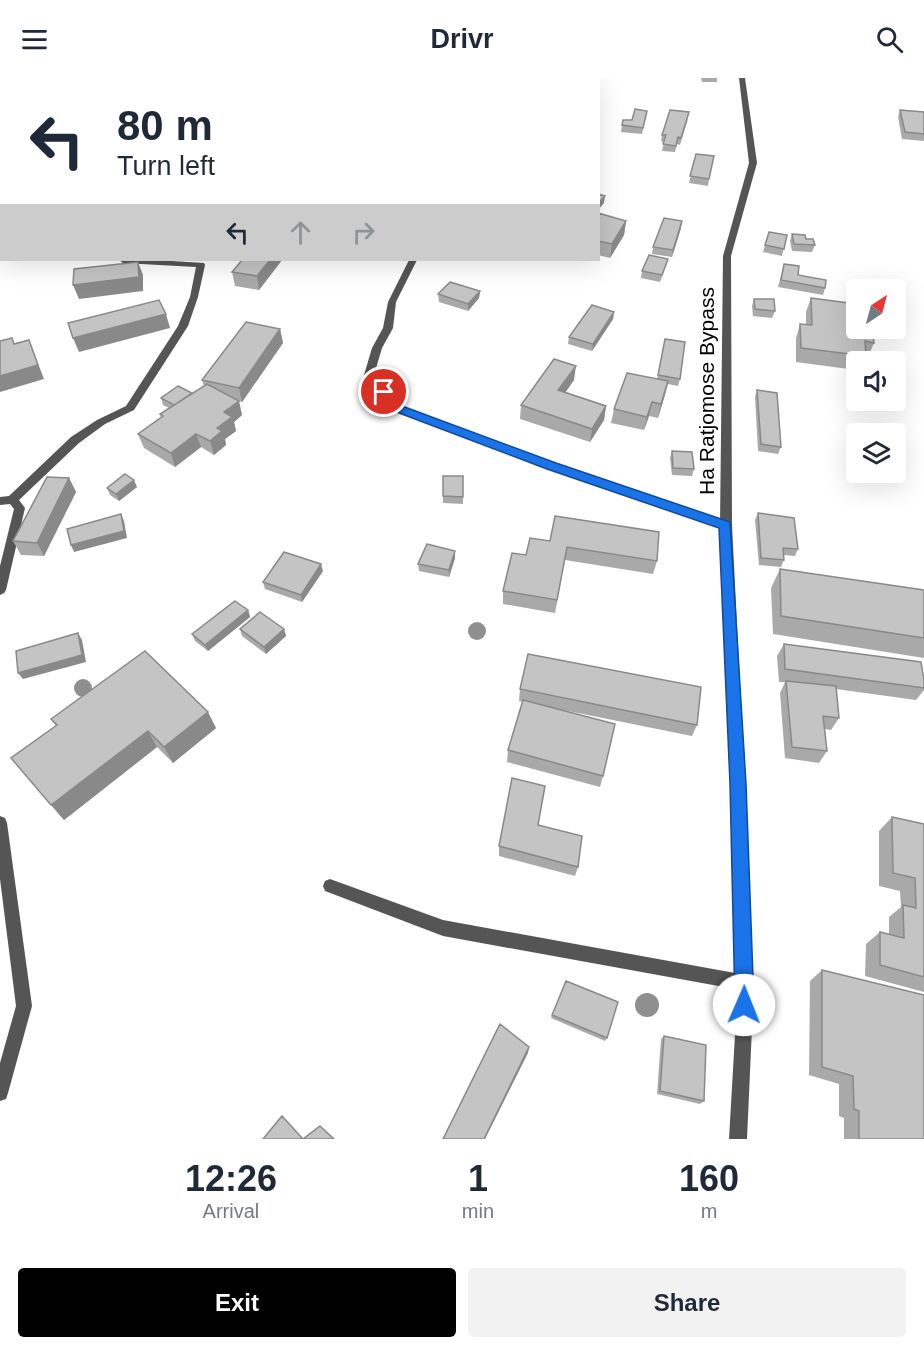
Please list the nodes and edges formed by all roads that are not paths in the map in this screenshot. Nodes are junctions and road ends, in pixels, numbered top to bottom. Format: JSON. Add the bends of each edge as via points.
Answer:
{"nodes":[{"id":1,"x":742,"y":78,"type":"edge"},
{"id":2,"x":139,"y":261,"type":"edge"},
{"id":3,"x":412,"y":261,"type":"edge"},
{"id":4,"x":6,"y":501,"type":"edge"},
{"id":5,"x":726,"y":525,"type":"junction"},
{"id":6,"x":0,"y":590,"type":"edge"},
{"id":7,"x":0,"y":823,"type":"edge"},
{"id":8,"x":330,"y":886,"type":"dead end"},
{"id":9,"x":746,"y":983,"type":"junction"},
{"id":10,"x":0,"y":1093,"type":"edge"},
{"id":11,"x":738,"y":1139,"type":"edge"}],
"edges":[{"from":1,"to":5,"type":"street","name":"Ha Ratjomose Bypass","via":[[753,162],[728,256]]},
{"from":2,"to":4,"type":"street","via":[[201,265],[183,326],[130,408],[75,440]]},
{"from":3,"to":5,"type":"street","via":[[392,302],[388,328],[369,375],[398,409]]},
{"from":4,"to":6,"type":"street","via":[[20,508]]},
{"from":5,"to":9,"type":"street","name":"Ha Ratjomose Bypass"},
{"from":7,"to":10,"type":"street","via":[[24,1006]]},
{"from":8,"to":9,"type":"street","via":[[443,928]]},
{"from":9,"to":11,"type":"street","name":"Ha Ratjomose Bypass"}]}
